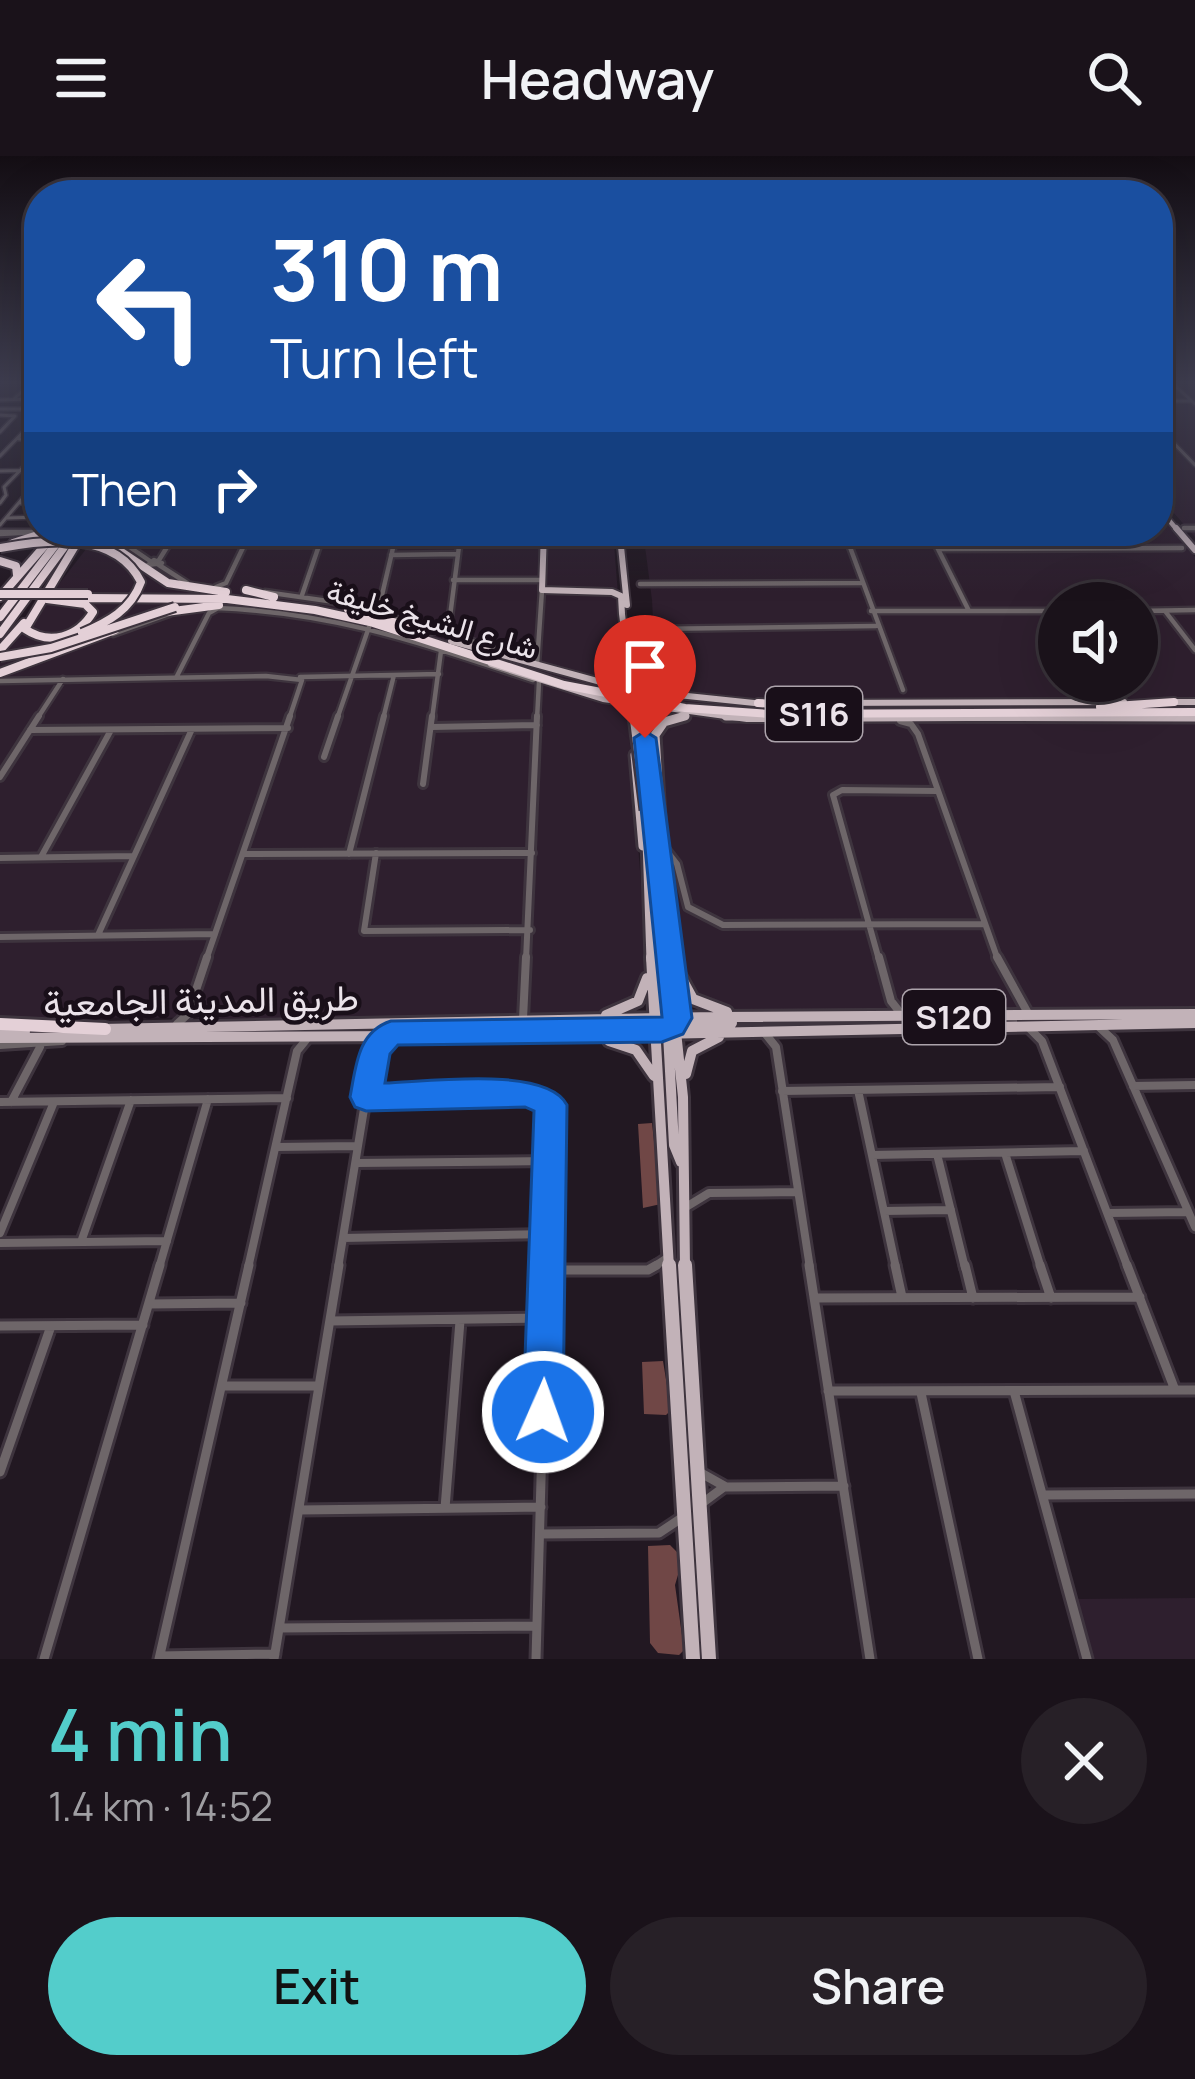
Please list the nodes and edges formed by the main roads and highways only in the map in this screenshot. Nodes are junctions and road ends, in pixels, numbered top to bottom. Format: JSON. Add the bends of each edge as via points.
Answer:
{"nodes":[{"id":1,"x":1173,"y":517,"type":"edge"},
{"id":2,"x":1173,"y":520,"type":"edge"},
{"id":3,"x":44,"y":546,"type":"edge"},
{"id":4,"x":47,"y":546,"type":"edge"},
{"id":5,"x":50,"y":546,"type":"edge"},
{"id":6,"x":71,"y":546,"type":"edge"},
{"id":7,"x":74,"y":546,"type":"edge"},
{"id":8,"x":86,"y":546,"type":"edge"},
{"id":9,"x":107,"y":546,"type":"edge"},
{"id":10,"x":544,"y":546,"type":"edge"},
{"id":11,"x":621,"y":546,"type":"edge"},
{"id":12,"x":1195,"y":546,"type":"edge"},
{"id":13,"x":1,"y":552,"type":"edge"},
{"id":14,"x":11,"y":583,"type":"junction"},
{"id":15,"x":86,"y":596,"type":"junction"},
{"id":16,"x":246,"y":596,"type":"junction"},
{"id":17,"x":0,"y":597,"type":"edge"},
{"id":18,"x":47,"y":598,"type":"junction"},
{"id":19,"x":288,"y":600,"type":"junction"},
{"id":20,"x":26,"y":602,"type":"junction"},
{"id":21,"x":38,"y":607,"type":"junction"},
{"id":22,"x":625,"y":614,"type":"junction"},
{"id":23,"x":0,"y":617,"type":"edge"},
{"id":24,"x":444,"y":627,"type":"road end"},
{"id":25,"x":418,"y":630,"type":"junction"},
{"id":26,"x":0,"y":634,"type":"edge"},
{"id":27,"x":444,"y":645,"type":"junction"},
{"id":28,"x":37,"y":661,"type":"road end"},
{"id":29,"x":3,"y":668,"type":"edge"},
{"id":30,"x":603,"y":699,"type":"junction"},
{"id":31,"x":1174,"y":702,"type":"junction"},
{"id":32,"x":1097,"y":707,"type":"junction"},
{"id":33,"x":758,"y":708,"type":"junction"},
{"id":34,"x":839,"y":708,"type":"junction"},
{"id":35,"x":1195,"y":712,"type":"edge"},
{"id":36,"x":1004,"y":714,"type":"junction"},
{"id":37,"x":712,"y":716,"type":"junction"},
{"id":38,"x":1083,"y":718,"type":"junction"},
{"id":39,"x":876,"y":719,"type":"junction"},
{"id":40,"x":656,"y":881,"type":"junction"},
{"id":41,"x":655,"y":936,"type":"junction"},
{"id":42,"x":671,"y":956,"type":"junction"},
{"id":43,"x":676,"y":1003,"type":"junction"},
{"id":44,"x":632,"y":1019,"type":"junction"},
{"id":45,"x":1195,"y":1019,"type":"edge"},
{"id":46,"x":577,"y":1021,"type":"junction"},
{"id":47,"x":1028,"y":1021,"type":"junction"},
{"id":48,"x":782,"y":1024,"type":"junction"},
{"id":49,"x":667,"y":1027,"type":"junction"},
{"id":50,"x":105,"y":1029,"type":"joint"},
{"id":51,"x":743,"y":1031,"type":"junction"},
{"id":52,"x":552,"y":1034,"type":"junction"},
{"id":53,"x":0,"y":1035,"type":"edge"},
{"id":54,"x":659,"y":1091,"type":"junction"},
{"id":55,"x":683,"y":1097,"type":"junction"},
{"id":56,"x":682,"y":1169,"type":"junction"},
{"id":57,"x":678,"y":1396,"type":"junction"},
{"id":58,"x":696,"y":1461,"type":"junction"},
{"id":59,"x":692,"y":1510,"type":"junction"},
{"id":60,"x":693,"y":1659,"type":"edge"},
{"id":61,"x":710,"y":1659,"type":"edge"}],
"edges":[{"from":1,"to":12,"type":"main road"},
{"from":2,"to":12,"type":"main road"},
{"from":3,"to":14,"type":"highway"},
{"from":4,"to":23,"type":"highway"},
{"from":5,"to":13,"type":"highway","bridge":true},
{"from":6,"to":20,"type":"highway"},
{"from":7,"to":21,"type":"highway"},
{"from":8,"to":29,"type":"highway","bridge":true,"via":[[133,566],[141,582],[133,601]]},
{"from":9,"to":16,"type":"highway","via":[[168,583]]},
{"from":10,"to":22,"type":"main road","via":[[542,590],[604,590],[621,596]]},
{"from":11,"to":22,"type":"main road"},
{"from":13,"to":14,"type":"highway","via":[[17,568]]},
{"from":14,"to":17,"type":"highway"},
{"from":15,"to":16,"type":"highway","name":"شارع الشيخ خليفة","number":"S116"},
{"from":15,"to":17,"type":"highway","number":"S116","bridge":true},
{"from":15,"to":18,"type":"highway","number":"S116","bridge":true},
{"from":15,"to":19,"type":"highway","name":"شارع الشيخ خليفة","number":"S116"},
{"from":16,"to":19,"type":"highway"},
{"from":16,"to":25,"type":"highway","name":"شارع الشيخ خليفة","number":"S116","via":[[358,611]]},
{"from":16,"to":29,"type":"highway","via":[[164,613]]},
{"from":16,"to":29,"type":"highway","bridge":true,"via":[[175,607]]},
{"from":17,"to":18,"type":"highway","number":"S116","bridge":true},
{"from":18,"to":21,"type":"highway","bridge":true,"via":[[92,609],[92,620],[78,631],[37,638],[26,632]]},
{"from":19,"to":27,"type":"highway","name":"شارع الشيخ خليفة","number":"S116"},
{"from":20,"to":26,"type":"highway"},
{"from":20,"to":29,"type":"highway"},
{"from":21,"to":29,"type":"highway"},
{"from":22,"to":40,"type":"main road","bridge":true},
{"from":24,"to":25,"type":"highway"},
{"from":25,"to":27,"type":"highway","name":"شارع الشيخ خليفة","number":"S116"},
{"from":27,"to":30,"type":"main road"},
{"from":27,"to":33,"type":"main road","via":[[650,693]]},
{"from":27,"to":33,"type":"highway","name":"شارع الشيخ خليفة","number":"S116","via":[[610,696]]},
{"from":27,"to":34,"type":"highway","name":"شارع الشيخ خليفة","number":"S116","via":[[637,695]]},
{"from":28,"to":29,"type":"highway"},
{"from":30,"to":37,"type":"main road"},
{"from":30,"to":40,"type":"main road","via":[[632,721],[641,834]]},
{"from":31,"to":32,"type":"highway"},
{"from":31,"to":33,"type":"main road"},
{"from":31,"to":35,"type":"main road"},
{"from":32,"to":34,"type":"highway","name":"شارع الشيخ خليفة","number":"S116"},
{"from":32,"to":35,"type":"highway","name":"شارع الشيخ خليفة","number":"S116"},
{"from":33,"to":34,"type":"highway"},
{"from":33,"to":36,"type":"highway","name":"شارع الشيخ خليفة","number":"S116"},
{"from":33,"to":39,"type":"highway"},
{"from":35,"to":36,"type":"highway","name":"شارع الشيخ خليفة","number":"S116"},
{"from":35,"to":38,"type":"main road"},
{"from":36,"to":38,"type":"highway"},
{"from":37,"to":39,"type":"main road"},
{"from":37,"to":40,"type":"main road","via":[[674,717],[656,731],[663,846]]},
{"from":38,"to":39,"type":"main road"},
{"from":40,"to":41,"type":"main road"},
{"from":40,"to":42,"type":"main road"},
{"from":41,"to":43,"type":"main road","via":[[667,998]]},
{"from":41,"to":46,"type":"main road","via":[[638,1001]]},
{"from":41,"to":49,"type":"main road"},
{"from":41,"to":49,"type":"main road","via":[[651,972]]},
{"from":42,"to":43,"type":"main road"},
{"from":42,"to":48,"type":"main road","via":[[686,992],[701,1005]]},
{"from":43,"to":49,"type":"main road"},
{"from":44,"to":46,"type":"main road","name":"طريق المدينة الجامعية","number":"S120"},
{"from":44,"to":49,"type":"main road","name":"طريق المدينة الجامعية","number":"S120"},
{"from":44,"to":52,"type":"main road"},
{"from":45,"to":47,"type":"main road","name":"طريق المدينة الجامعية","number":"S120"},
{"from":45,"to":47,"type":"main road","name":"طريق المدينة الجامعية","number":"S120"},
{"from":46,"to":50,"type":"main road","name":"طريق المدينة الجامعية","number":"S120"},
{"from":47,"to":48,"type":"main road","name":"طريق المدينة الجامعية","number":"S120"},
{"from":47,"to":48,"type":"main road","name":"طريق المدينة الجامعية","number":"S120"},
{"from":48,"to":49,"type":"main road"},
{"from":48,"to":51,"type":"main road","name":"طريق المدينة الجامعية","number":"S120"},
{"from":49,"to":51,"type":"main road","name":"طريق المدينة الجامعية","number":"S120"},
{"from":49,"to":52,"type":"main road","name":"طريق المدينة الجامعية","number":"S120"},
{"from":49,"to":54,"type":"main road"},
{"from":49,"to":55,"type":"main road"},
{"from":49,"to":56,"type":"main road"},
{"from":50,"to":53,"type":"highway"},
{"from":51,"to":55,"type":"main road","via":[[692,1052]]},
{"from":52,"to":53,"type":"main road","name":"طريق المدينة الجامعية","number":"S120"},
{"from":52,"to":54,"type":"main road","via":[[636,1050]]},
{"from":54,"to":57,"type":"main road"},
{"from":55,"to":56,"type":"main road"},
{"from":56,"to":58,"type":"main road"},
{"from":57,"to":58,"type":"main road"},
{"from":57,"to":59,"type":"main road"},
{"from":58,"to":59,"type":"main road"},
{"from":59,"to":60,"type":"main road"},
{"from":59,"to":61,"type":"main road"}]}
